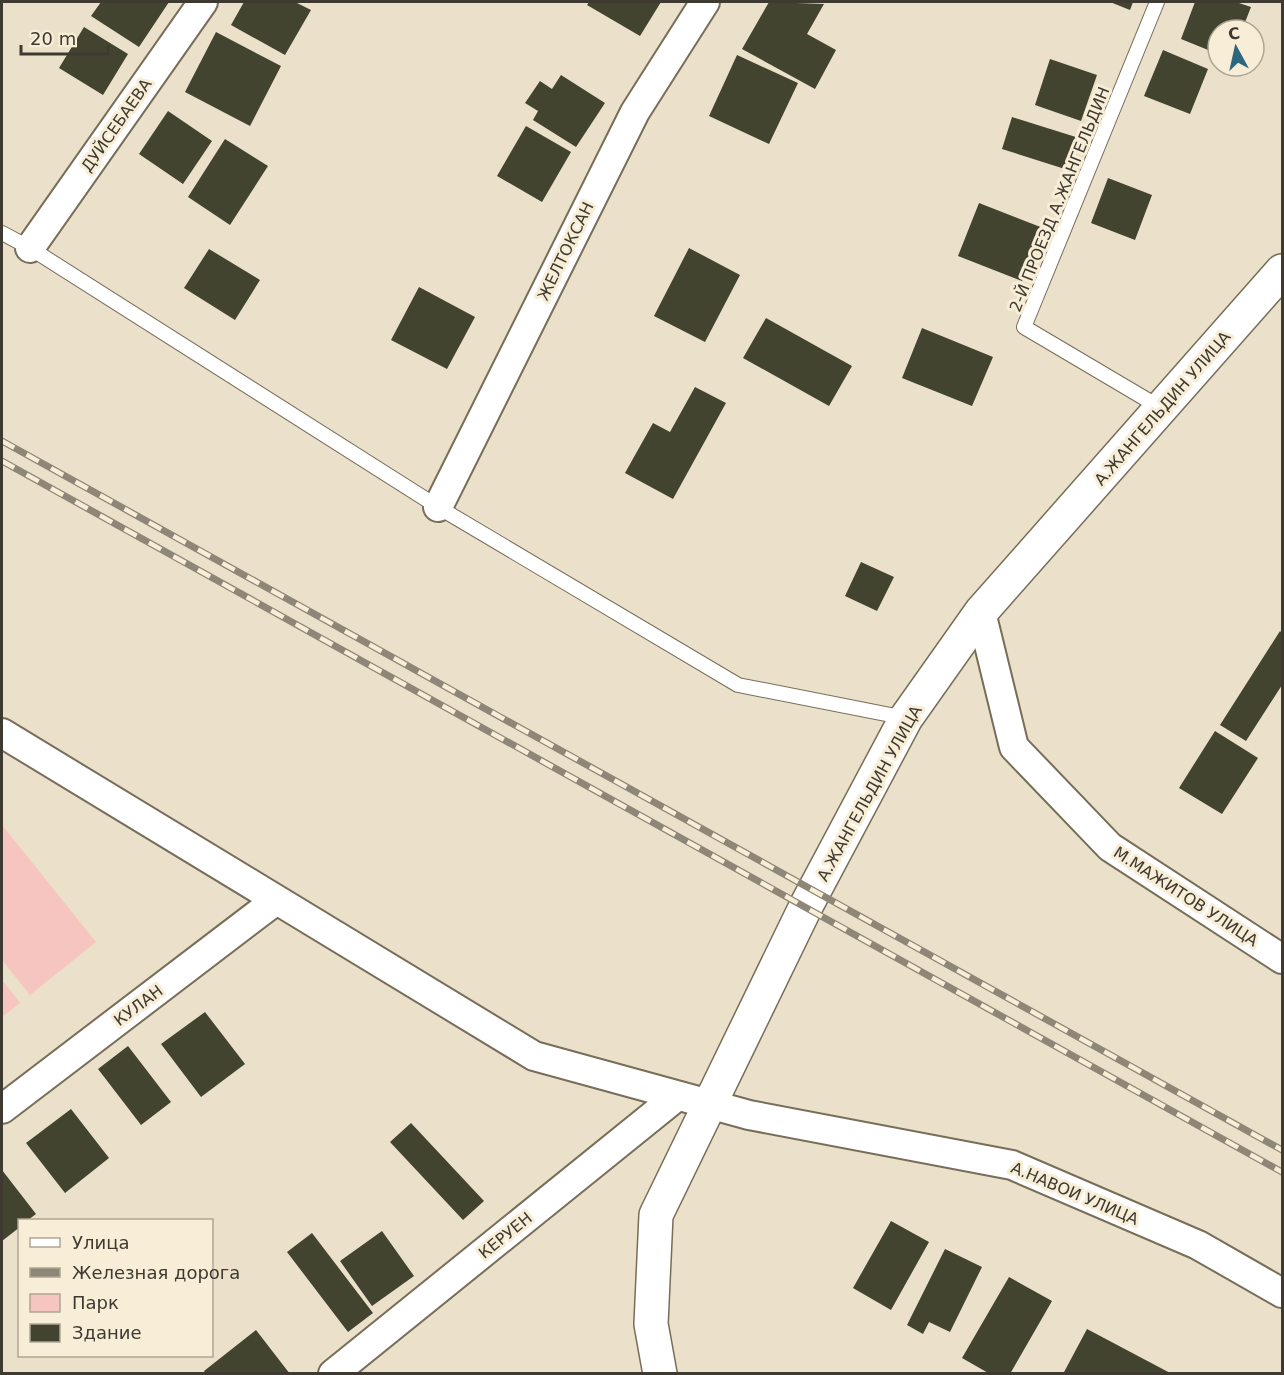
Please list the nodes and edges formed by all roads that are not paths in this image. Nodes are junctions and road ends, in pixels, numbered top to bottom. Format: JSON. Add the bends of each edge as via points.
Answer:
{"nodes":[{"id":1,"x":203,"y":2,"type":"edge"},
{"id":2,"x":705,"y":2,"type":"edge"},
{"id":3,"x":1157,"y":2,"type":"edge"},
{"id":4,"x":2,"y":233,"type":"edge"},
{"id":5,"x":30,"y":248,"type":"junction"},
{"id":6,"x":1282,"y":271,"type":"edge"},
{"id":7,"x":1161,"y":408,"type":"junction"},
{"id":8,"x":438,"y":507,"type":"junction"},
{"id":9,"x":981,"y":612,"type":"junction"},
{"id":10,"x":906,"y":718,"type":"junction"},
{"id":11,"x":2,"y":733,"type":"edge"},
{"id":12,"x":275,"y":901,"type":"junction"},
{"id":13,"x":1282,"y":959,"type":"edge"},
{"id":14,"x":676,"y":1097,"type":"junction"},
{"id":15,"x":711,"y":1106,"type":"junction"},
{"id":16,"x":2,"y":1109,"type":"edge"},
{"id":17,"x":1282,"y":1293,"type":"edge"},
{"id":18,"x":333,"y":1374,"type":"edge"},
{"id":19,"x":660,"y":1374,"type":"edge"}],
"edges":[{"from":1,"to":5,"type":"street","name":"ДУЙСЕБАЕВА"},
{"from":2,"to":8,"type":"street","name":"ЖЕЛТОКСАН","via":[[635,112]]},
{"from":3,"to":7,"type":"lane","name":"2-Й ПРОЕЗД А.ЖАНГЕЛЬДИН","via":[[1024,327]]},
{"from":4,"to":5,"type":"lane"},
{"from":5,"to":8,"type":"lane"},
{"from":6,"to":7,"type":"street","name":"А.ЖАНГЕЛЬДИН УЛИЦА"},
{"from":7,"to":9,"type":"street","name":"А.ЖАНГЕЛЬДИН УЛИЦА"},
{"from":8,"to":10,"type":"lane","via":[[738,685]]},
{"from":9,"to":10,"type":"street","name":"А.ЖАНГЕЛЬДИН УЛИЦА"},
{"from":9,"to":13,"type":"street","name":"М.МАЖИТОВ УЛИЦА","via":[[1014,747],[1110,847]]},
{"from":10,"to":15,"type":"street","name":"А.ЖАНГЕЛЬДИН УЛИЦА","via":[[806,906]]},
{"from":11,"to":12,"type":"street","name":"А.НАВОИ УЛИЦА"},
{"from":12,"to":14,"type":"street","name":"А.НАВОИ УЛИЦА","via":[[534,1056]]},
{"from":12,"to":16,"type":"street","name":"КУЛАН"},
{"from":14,"to":15,"type":"street","name":"А.НАВОИ УЛИЦА"},
{"from":14,"to":18,"type":"street","name":"КЕРУЕН"},
{"from":15,"to":17,"type":"street","name":"А.НАВОИ УЛИЦА","via":[[1012,1165],[1198,1245]]},
{"from":15,"to":19,"type":"street","name":"А.ЖАНГЕЛЬДИН УЛИЦА","via":[[656,1215],[651,1324]]}]}
